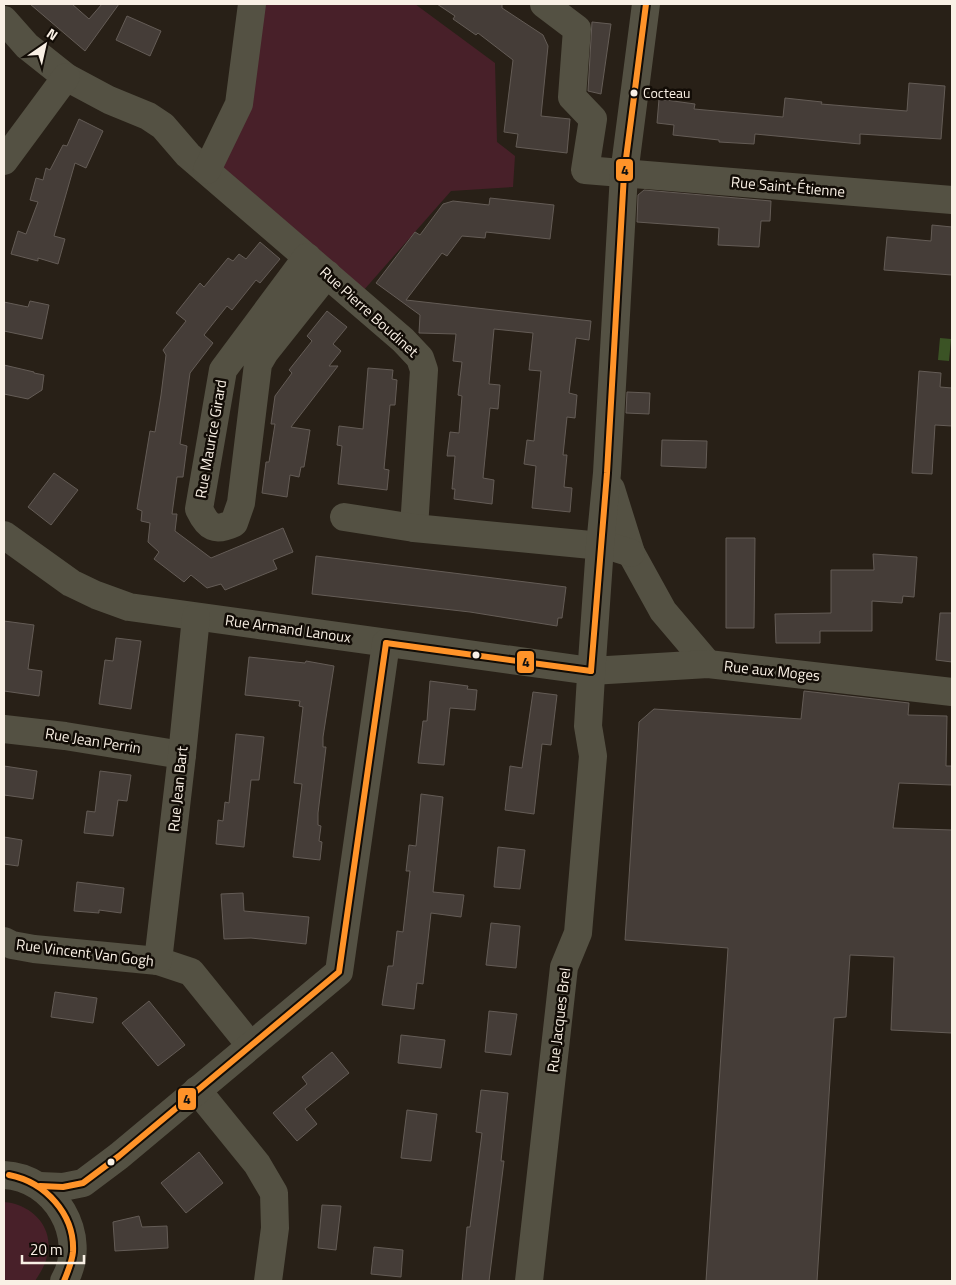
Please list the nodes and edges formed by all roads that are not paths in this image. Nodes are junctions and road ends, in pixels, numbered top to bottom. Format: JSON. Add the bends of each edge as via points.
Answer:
{"nodes":[{"id":1,"x":252,"y":4,"type":"edge"},
{"id":2,"x":544,"y":4,"type":"edge"},
{"id":3,"x":646,"y":4,"type":"edge"},
{"id":4,"x":4,"y":20,"type":"edge"},
{"id":5,"x":66,"y":77,"type":"junction"},
{"id":6,"x":4,"y":161,"type":"edge"},
{"id":7,"x":197,"y":163,"type":"junction"},
{"id":8,"x":624,"y":174,"type":"junction"},
{"id":9,"x":952,"y":200,"type":"edge"},
{"id":10,"x":317,"y":265,"type":"junction"},
{"id":11,"x":607,"y":474,"type":"junction"},
{"id":12,"x":344,"y":517,"type":"dead end"},
{"id":13,"x":414,"y":528,"type":"junction"},
{"id":14,"x":4,"y":535,"type":"edge"},
{"id":15,"x":600,"y":546,"type":"junction"},
{"id":16,"x":631,"y":552,"type":"junction"},
{"id":17,"x":196,"y":617,"type":"junction"},
{"id":18,"x":386,"y":643,"type":"junction"},
{"id":19,"x":708,"y":664,"type":"junction"},
{"id":20,"x":591,"y":671,"type":"junction"},
{"id":21,"x":952,"y":692,"type":"edge"},
{"id":22,"x":4,"y":729,"type":"edge"},
{"id":23,"x":182,"y":755,"type":"junction"},
{"id":24,"x":4,"y":941,"type":"edge"},
{"id":25,"x":158,"y":961,"type":"junction"},
{"id":26,"x":250,"y":1046,"type":"junction"},
{"id":27,"x":197,"y":1090,"type":"junction"},
{"id":28,"x":4,"y":1175,"type":"edge"},
{"id":29,"x":83,"y":1183,"type":"junction"},
{"id":30,"x":40,"y":1186,"type":"junction"},
{"id":31,"x":70,"y":1226,"type":"junction"},
{"id":32,"x":64,"y":1281,"type":"edge"},
{"id":33,"x":268,"y":1281,"type":"edge"},
{"id":34,"x":530,"y":1281,"type":"edge"}],
"edges":[{"from":1,"to":7,"type":"street","via":[[239,104]]},
{"from":2,"to":8,"type":"street","name":"Rue Saint-Étienne","via":[[577,28],[572,97],[593,119],[585,170]]},
{"from":3,"to":8,"type":"street","name":"Rue Jacques Brel"},
{"from":4,"to":5,"type":"street","name":"Rue Pierre Boudinet","via":[[27,46]]},
{"from":5,"to":6,"type":"street"},
{"from":5,"to":7,"type":"street","name":"Rue Pierre Boudinet","via":[[156,121]]},
{"from":7,"to":10,"type":"street","name":"Rue Pierre Boudinet"},
{"from":8,"to":9,"type":"street","name":"Rue Saint-Étienne"},
{"from":8,"to":11,"type":"street","name":"Rue Jacques Brel"},
{"from":10,"to":10,"type":"street","name":"Rue Maurice Girard","via":[[223,370],[199,509],[205,521],[214,528],[234,523],[241,503],[258,364]]},
{"from":10,"to":13,"type":"street","name":"Rue Pierre Boudinet","via":[[404,340],[420,358],[424,370]]},
{"from":11,"to":15,"type":"street","name":"Rue Jacques Brel"},
{"from":11,"to":16,"type":"street"},
{"from":12,"to":13,"type":"street"},
{"from":13,"to":15,"type":"street"},
{"from":14,"to":17,"type":"street","name":"Rue Armand Lanoux","via":[[71,583],[96,595],[128,607]]},
{"from":15,"to":16,"type":"street"},
{"from":15,"to":20,"type":"street","name":"Rue Jacques Brel"},
{"from":16,"to":19,"type":"street","via":[[663,611]]},
{"from":17,"to":18,"type":"street","name":"Rue Armand Lanoux"},
{"from":17,"to":23,"type":"street","name":"Rue Jean Bart"},
{"from":18,"to":20,"type":"street","name":"Rue Armand Lanoux"},
{"from":18,"to":26,"type":"street","via":[[340,972]]},
{"from":19,"to":20,"type":"street","name":"Rue aux Moges"},
{"from":19,"to":21,"type":"street","name":"Rue aux Moges"},
{"from":20,"to":34,"type":"street","name":"Rue Jacques Brel","via":[[588,726],[593,756],[578,933],[564,967]]},
{"from":22,"to":23,"type":"street","name":"Rue Jean Perrin"},
{"from":23,"to":25,"type":"street","name":"Rue Jean Bart"},
{"from":24,"to":25,"type":"street","name":"Rue Vincent Van Gogh","via":[[34,949]]},
{"from":25,"to":26,"type":"street","name":"Rue Vincent Van Gogh","via":[[191,972]]},
{"from":26,"to":27,"type":"street"},
{"from":27,"to":29,"type":"street"},
{"from":27,"to":33,"type":"street","via":[[257,1164],[274,1193],[275,1228]]},
{"from":28,"to":30,"type":"street"},
{"from":29,"to":30,"type":"street","via":[[63,1187]]},
{"from":29,"to":31,"type":"street","via":[[73,1207]]},
{"from":30,"to":31,"type":"street","via":[[59,1205]]},
{"from":31,"to":32,"type":"street","via":[[73,1250]]}]}
